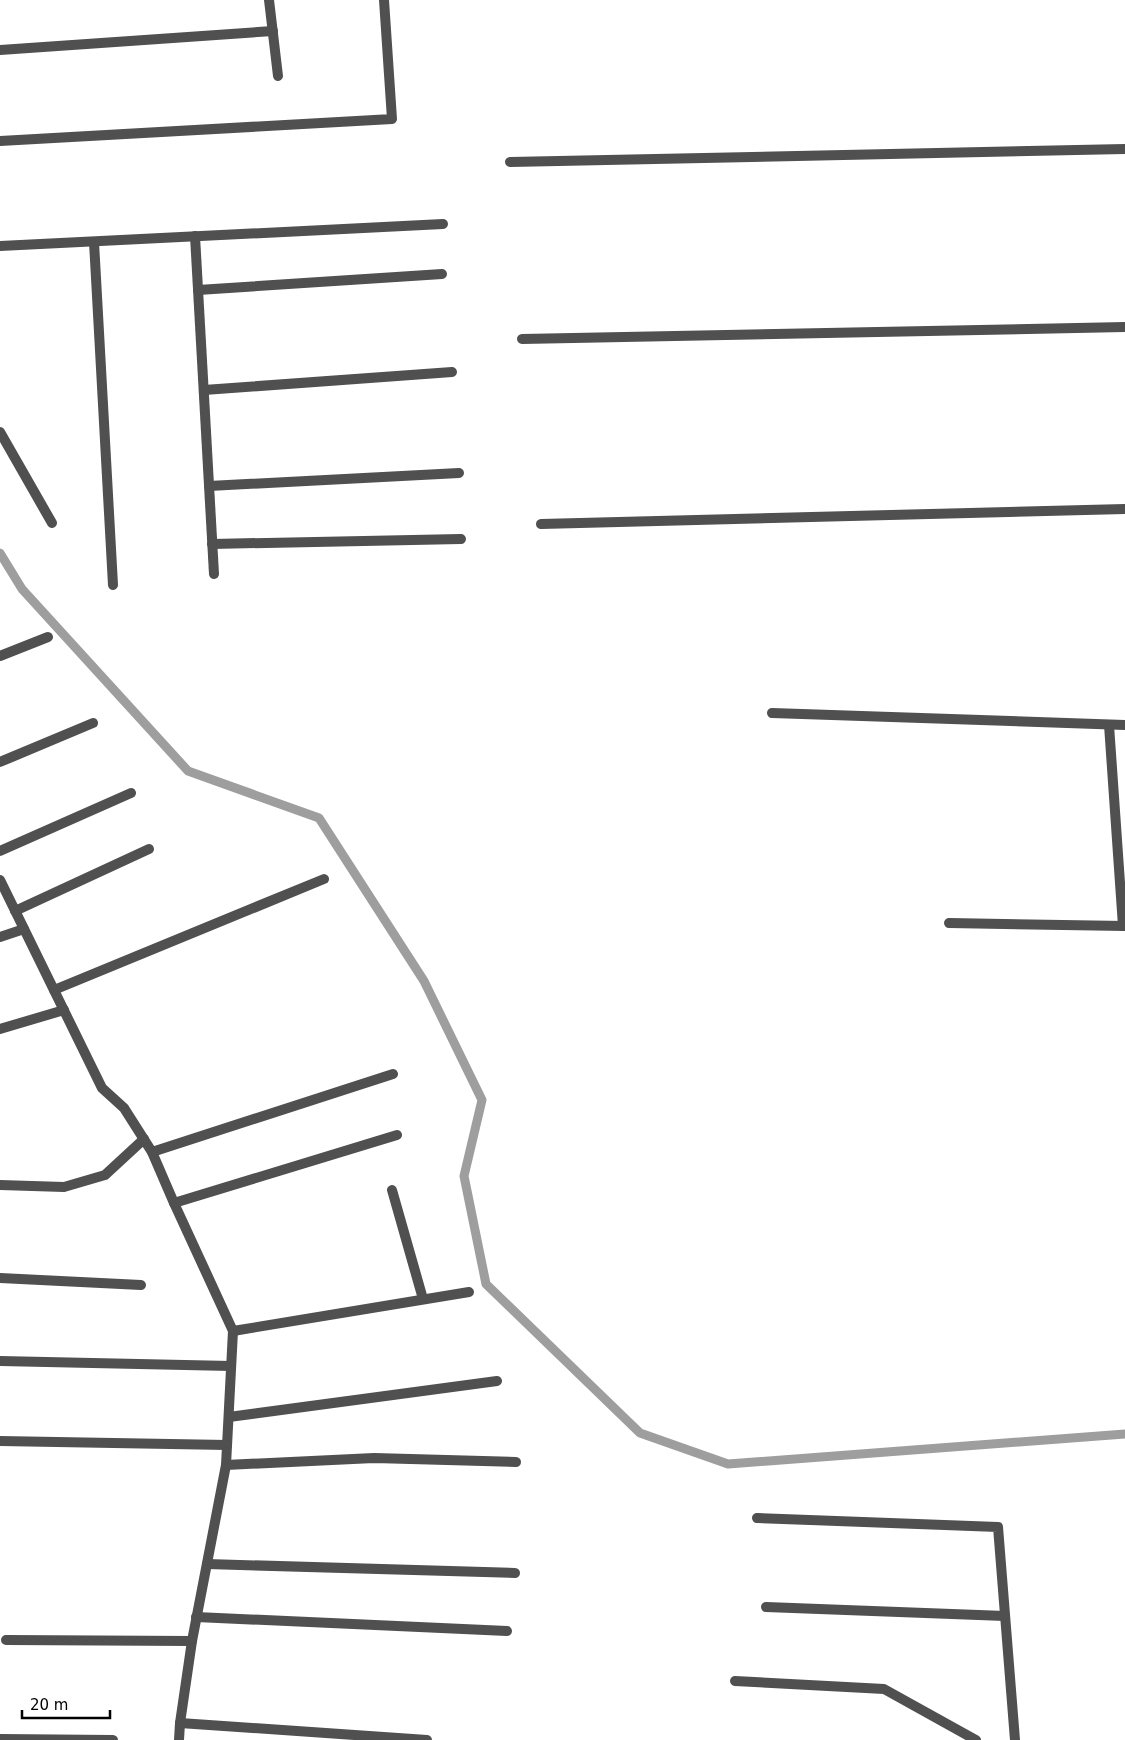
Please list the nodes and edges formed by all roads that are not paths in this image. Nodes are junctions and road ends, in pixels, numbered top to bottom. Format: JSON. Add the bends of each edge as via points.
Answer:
{"nodes":[{"id":1,"x":269,"y":0,"type":"edge"},
{"id":2,"x":384,"y":0,"type":"edge"},
{"id":3,"x":273,"y":32,"type":"junction"},
{"id":4,"x":0,"y":50,"type":"edge"},
{"id":5,"x":278,"y":76,"type":"dead end"},
{"id":6,"x":0,"y":141,"type":"edge"},
{"id":7,"x":1125,"y":149,"type":"edge"},
{"id":8,"x":510,"y":162,"type":"dead end"},
{"id":9,"x":443,"y":224,"type":"dead end"},
{"id":10,"x":195,"y":236,"type":"junction"},
{"id":11,"x":94,"y":242,"type":"junction"},
{"id":12,"x":0,"y":246,"type":"edge"},
{"id":13,"x":442,"y":274,"type":"dead end"},
{"id":14,"x":198,"y":290,"type":"junction"},
{"id":15,"x":1125,"y":327,"type":"edge"},
{"id":16,"x":522,"y":339,"type":"dead end"},
{"id":17,"x":452,"y":372,"type":"dead end"},
{"id":18,"x":204,"y":390,"type":"junction"},
{"id":19,"x":0,"y":432,"type":"edge"},
{"id":20,"x":459,"y":472,"type":"dead end"},
{"id":21,"x":209,"y":486,"type":"junction"},
{"id":22,"x":1125,"y":509,"type":"edge"},
{"id":23,"x":52,"y":523,"type":"dead end"},
{"id":24,"x":542,"y":524,"type":"dead end"},
{"id":25,"x":461,"y":539,"type":"dead end"},
{"id":26,"x":212,"y":544,"type":"junction"},
{"id":27,"x":214,"y":574,"type":"dead end"},
{"id":28,"x":113,"y":585,"type":"dead end"},
{"id":29,"x":48,"y":637,"type":"dead end"},
{"id":30,"x":0,"y":656,"type":"edge"},
{"id":31,"x":772,"y":713,"type":"dead end"},
{"id":32,"x":93,"y":723,"type":"dead end"},
{"id":33,"x":1109,"y":725,"type":"junction"},
{"id":34,"x":1125,"y":725,"type":"edge"},
{"id":35,"x":0,"y":762,"type":"edge"},
{"id":36,"x":131,"y":793,"type":"dead end"},
{"id":37,"x":149,"y":849,"type":"dead end"},
{"id":38,"x":0,"y":851,"type":"edge"},
{"id":39,"x":324,"y":879,"type":"dead end"},
{"id":40,"x":0,"y":880,"type":"edge"},
{"id":41,"x":15,"y":911,"type":"junction"},
{"id":42,"x":949,"y":923,"type":"dead end"},
{"id":43,"x":1124,"y":926,"type":"edge"},
{"id":44,"x":24,"y":929,"type":"junction"},
{"id":45,"x":0,"y":937,"type":"edge"},
{"id":46,"x":54,"y":990,"type":"junction"},
{"id":47,"x":64,"y":1010,"type":"junction"},
{"id":48,"x":0,"y":1029,"type":"edge"},
{"id":49,"x":393,"y":1074,"type":"dead end"},
{"id":50,"x":397,"y":1135,"type":"dead end"},
{"id":51,"x":144,"y":1139,"type":"junction"},
{"id":52,"x":152,"y":1152,"type":"junction"},
{"id":53,"x":0,"y":1185,"type":"edge"},
{"id":54,"x":392,"y":1190,"type":"dead end"},
{"id":55,"x":174,"y":1203,"type":"junction"},
{"id":56,"x":0,"y":1278,"type":"edge"},
{"id":57,"x":141,"y":1285,"type":"dead end"},
{"id":58,"x":469,"y":1292,"type":"dead end"},
{"id":59,"x":423,"y":1299,"type":"junction"},
{"id":60,"x":233,"y":1331,"type":"junction"},
{"id":61,"x":0,"y":1361,"type":"edge"},
{"id":62,"x":231,"y":1366,"type":"junction"},
{"id":63,"x":497,"y":1381,"type":"dead end"},
{"id":64,"x":229,"y":1417,"type":"junction"},
{"id":65,"x":0,"y":1441,"type":"edge"},
{"id":66,"x":227,"y":1445,"type":"junction"},
{"id":67,"x":516,"y":1462,"type":"dead end"},
{"id":68,"x":226,"y":1465,"type":"junction"},
{"id":69,"x":757,"y":1518,"type":"dead end"},
{"id":70,"x":207,"y":1564,"type":"junction"},
{"id":71,"x":514,"y":1573,"type":"dead end"},
{"id":72,"x":766,"y":1607,"type":"dead end"},
{"id":73,"x":1005,"y":1616,"type":"junction"},
{"id":74,"x":196,"y":1617,"type":"junction"},
{"id":75,"x":507,"y":1630,"type":"dead end"},
{"id":76,"x":6,"y":1640,"type":"dead end"},
{"id":77,"x":192,"y":1641,"type":"junction"},
{"id":78,"x":735,"y":1681,"type":"dead end"},
{"id":79,"x":180,"y":1724,"type":"junction"},
{"id":80,"x":0,"y":1739,"type":"edge"},
{"id":81,"x":113,"y":1740,"type":"edge"},
{"id":82,"x":179,"y":1740,"type":"edge"},
{"id":83,"x":427,"y":1740,"type":"edge"},
{"id":84,"x":976,"y":1740,"type":"edge"},
{"id":85,"x":1015,"y":1740,"type":"edge"}],
"edges":[{"from":1,"to":3,"type":"street"},
{"from":2,"to":6,"type":"street","via":[[392,119]]},
{"from":3,"to":4,"type":"street"},
{"from":3,"to":5,"type":"street"},
{"from":7,"to":8,"type":"street"},
{"from":9,"to":10,"type":"street"},
{"from":10,"to":11,"type":"street"},
{"from":10,"to":14,"type":"street"},
{"from":11,"to":12,"type":"street"},
{"from":11,"to":28,"type":"street"},
{"from":13,"to":14,"type":"street"},
{"from":14,"to":18,"type":"street"},
{"from":15,"to":16,"type":"street"},
{"from":17,"to":18,"type":"street"},
{"from":18,"to":21,"type":"street"},
{"from":19,"to":23,"type":"street"},
{"from":20,"to":21,"type":"street"},
{"from":21,"to":26,"type":"street"},
{"from":22,"to":24,"type":"street"},
{"from":25,"to":26,"type":"street"},
{"from":26,"to":27,"type":"street"},
{"from":29,"to":30,"type":"street"},
{"from":31,"to":33,"type":"street"},
{"from":32,"to":35,"type":"street"},
{"from":33,"to":34,"type":"street"},
{"from":33,"to":43,"type":"street"},
{"from":36,"to":38,"type":"street"},
{"from":37,"to":41,"type":"street"},
{"from":39,"to":46,"type":"street"},
{"from":40,"to":41,"type":"street"},
{"from":41,"to":44,"type":"street"},
{"from":42,"to":43,"type":"street"},
{"from":44,"to":45,"type":"street"},
{"from":44,"to":46,"type":"street"},
{"from":46,"to":47,"type":"street"},
{"from":47,"to":48,"type":"street"},
{"from":47,"to":51,"type":"street","via":[[102,1088],[124,1108]]},
{"from":49,"to":52,"type":"street"},
{"from":50,"to":55,"type":"street"},
{"from":51,"to":52,"type":"street"},
{"from":51,"to":53,"type":"street","via":[[105,1175],[64,1187]]},
{"from":52,"to":55,"type":"street"},
{"from":54,"to":59,"type":"street"},
{"from":55,"to":60,"type":"street"},
{"from":56,"to":57,"type":"street"},
{"from":58,"to":59,"type":"street"},
{"from":59,"to":60,"type":"street"},
{"from":60,"to":62,"type":"street"},
{"from":61,"to":62,"type":"street"},
{"from":62,"to":64,"type":"street"},
{"from":63,"to":64,"type":"street"},
{"from":64,"to":66,"type":"street"},
{"from":65,"to":66,"type":"street"},
{"from":66,"to":68,"type":"street"},
{"from":67,"to":68,"type":"street","via":[[374,1458]]},
{"from":68,"to":70,"type":"street"},
{"from":69,"to":73,"type":"street","via":[[998,1527]]},
{"from":70,"to":71,"type":"street"},
{"from":70,"to":74,"type":"street"},
{"from":72,"to":73,"type":"street"},
{"from":73,"to":85,"type":"street"},
{"from":74,"to":75,"type":"street"},
{"from":74,"to":77,"type":"street"},
{"from":76,"to":77,"type":"street"},
{"from":77,"to":79,"type":"street"},
{"from":78,"to":84,"type":"street","via":[[884,1690]]},
{"from":79,"to":82,"type":"street"},
{"from":79,"to":83,"type":"street"},
{"from":80,"to":81,"type":"street"}]}
